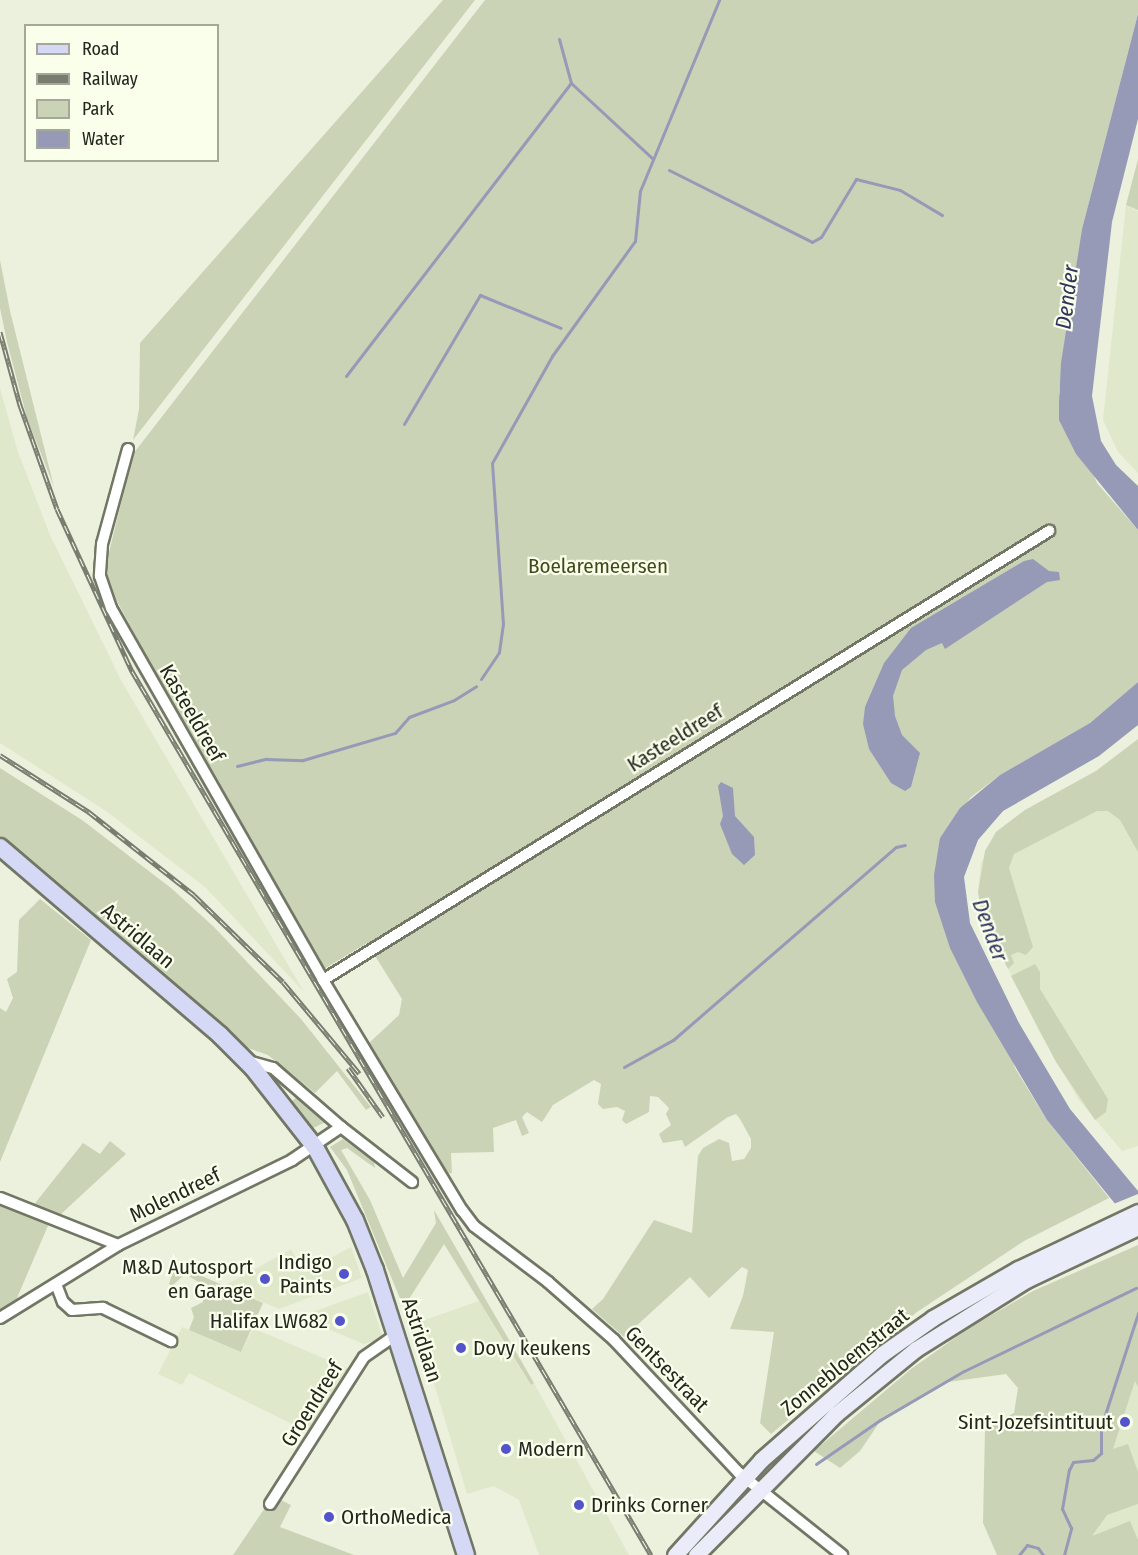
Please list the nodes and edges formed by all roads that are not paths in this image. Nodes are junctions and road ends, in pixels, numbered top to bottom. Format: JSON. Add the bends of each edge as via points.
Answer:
{"nodes":[{"id":1,"x":128,"y":449,"type":"dead end"},
{"id":2,"x":1049,"y":531,"type":"dead end"},
{"id":3,"x":0,"y":846,"type":"edge"},
{"id":4,"x":323,"y":980,"type":"junction"},
{"id":5,"x":247,"y":1061,"type":"junction"},
{"id":6,"x":340,"y":1127,"type":"junction"},
{"id":7,"x":315,"y":1147,"type":"junction"},
{"id":8,"x":412,"y":1182,"type":"dead end"},
{"id":9,"x":0,"y":1198,"type":"edge"},
{"id":10,"x":462,"y":1210,"type":"joint"},
{"id":11,"x":1138,"y":1212,"type":"edge"},
{"id":12,"x":1138,"y":1227,"type":"edge"},
{"id":13,"x":1092,"y":1239,"type":"junction"},
{"id":14,"x":118,"y":1245,"type":"junction"},
{"id":15,"x":56,"y":1284,"type":"junction"},
{"id":16,"x":0,"y":1318,"type":"edge"},
{"id":17,"x":397,"y":1334,"type":"junction"},
{"id":18,"x":171,"y":1341,"type":"dead end"},
{"id":19,"x":743,"y":1478,"type":"junction"},
{"id":20,"x":760,"y":1492,"type":"junction"},
{"id":21,"x":270,"y":1504,"type":"dead end"},
{"id":22,"x":465,"y":1555,"type":"edge"},
{"id":23,"x":675,"y":1555,"type":"edge"},
{"id":24,"x":696,"y":1555,"type":"edge"},
{"id":25,"x":842,"y":1555,"type":"edge"}],
"edges":[{"from":1,"to":4,"type":"street","name":"Kasteeldreef","via":[[102,544],[100,576],[111,608]]},
{"from":2,"to":4,"type":"street","name":"Kasteeldreef"},
{"from":3,"to":5,"type":"main road","name":"Astridlaan"},
{"from":4,"to":10,"type":"street","name":"Kasteeldreef"},
{"from":5,"to":6,"type":"street","name":"Astridlaan","via":[[273,1068]]},
{"from":5,"to":7,"type":"main road","name":"Astridlaan"},
{"from":6,"to":7,"type":"street"},
{"from":6,"to":8,"type":"street","name":"Astridlaan"},
{"from":7,"to":14,"type":"street","name":"Molendreef"},
{"from":7,"to":17,"type":"main road","name":"Astridlaan","via":[[355,1220]]},
{"from":9,"to":14,"type":"street"},
{"from":10,"to":19,"type":"street","name":"Gentsestraat","via":[[474,1226],[548,1282],[614,1340]]},
{"from":11,"to":13,"type":"main road","name":"Zonnebloemstraat"},
{"from":12,"to":13,"type":"main road","name":"Zonnebloemstraat"},
{"from":13,"to":19,"type":"main road","name":"Zonnebloemstraat","via":[[989,1285],[882,1354]]},
{"from":13,"to":20,"type":"main road","name":"Zonnebloemstraat","via":[[979,1306],[916,1349],[836,1414]]},
{"from":14,"to":15,"type":"street","name":"Molendreef"},
{"from":15,"to":16,"type":"street","name":"Molendreef"},
{"from":15,"to":18,"type":"street","via":[[63,1302],[72,1310],[103,1308]]},
{"from":17,"to":21,"type":"street","name":"Groendreef","via":[[364,1357]]},
{"from":17,"to":22,"type":"main road","name":"Astridlaan"},
{"from":19,"to":20,"type":"street","name":"Gentsestraat"},
{"from":19,"to":23,"type":"main road","name":"Zonnebloemstraat"},
{"from":20,"to":24,"type":"main road","name":"Zonnebloemstraat"},
{"from":20,"to":25,"type":"street","name":"Gentsestraat"}]}
